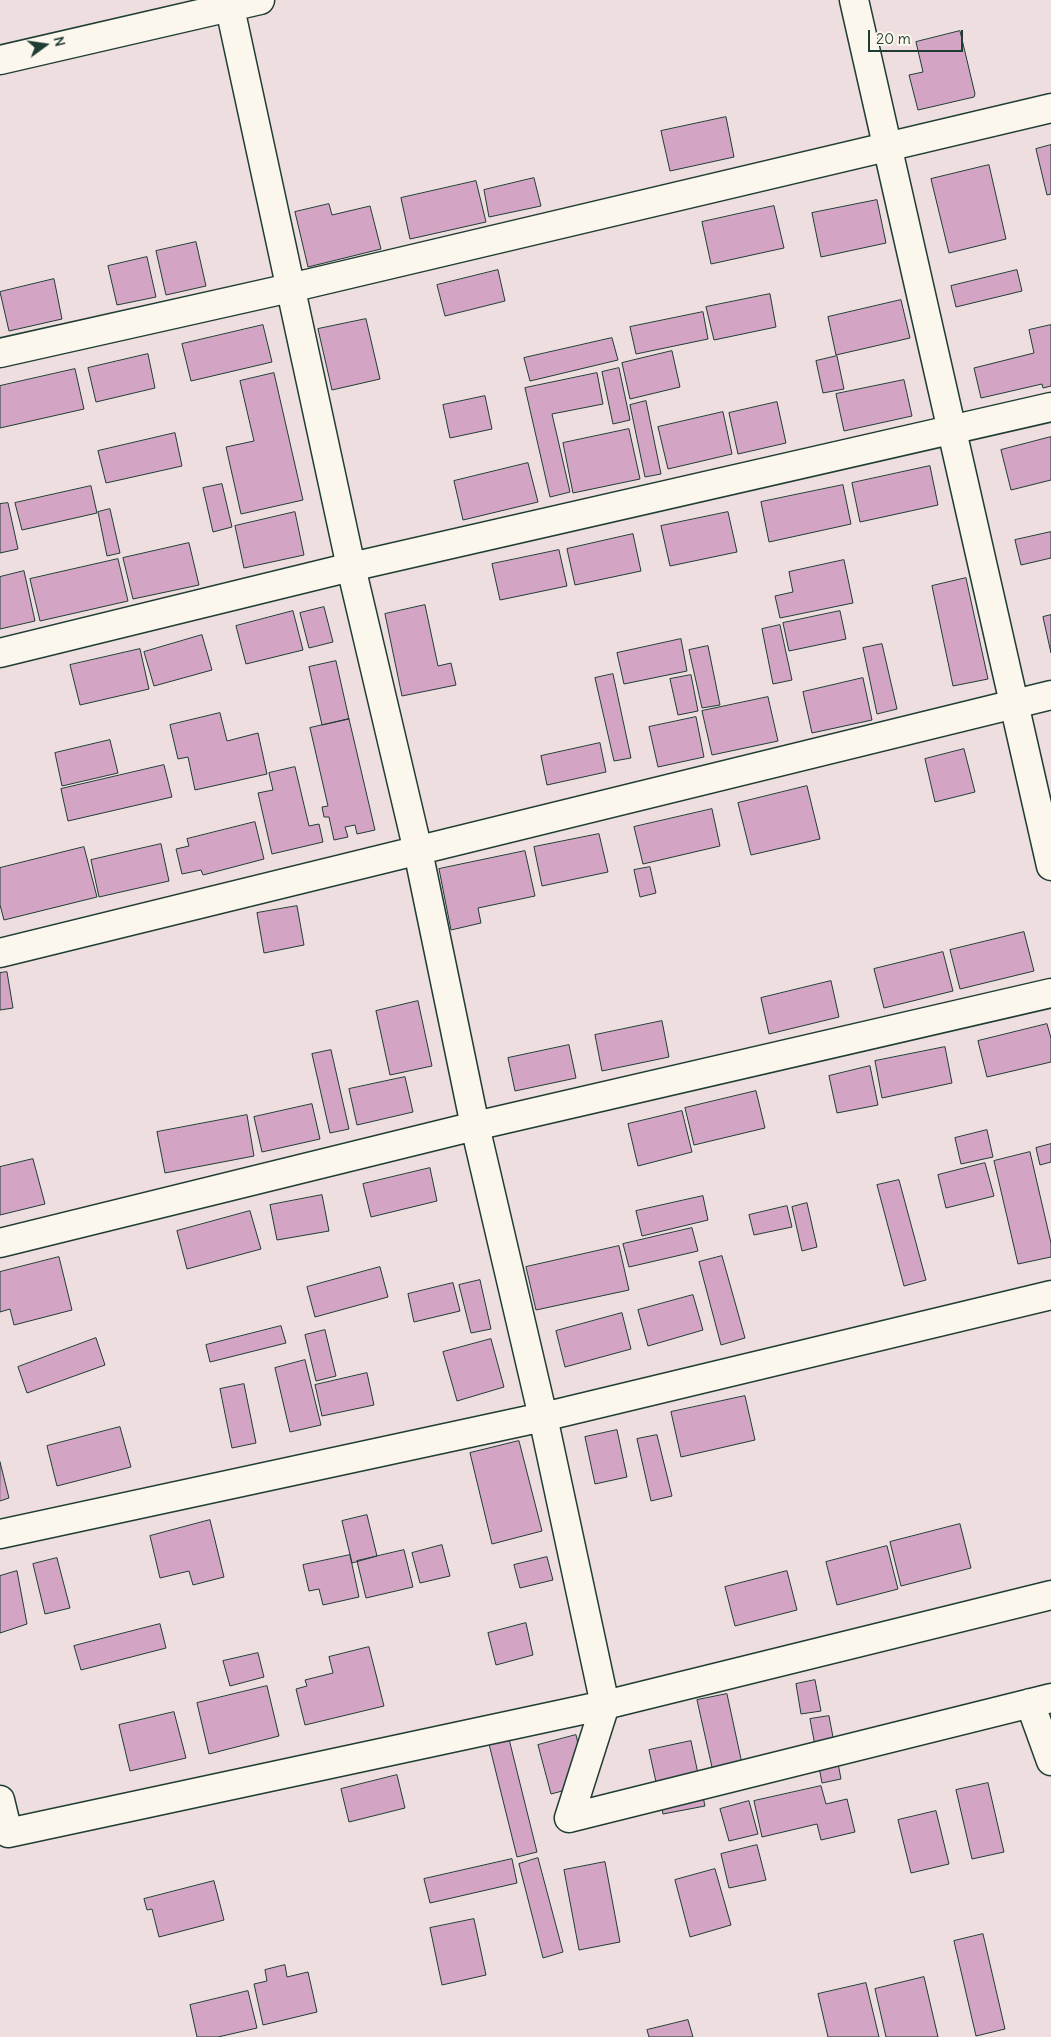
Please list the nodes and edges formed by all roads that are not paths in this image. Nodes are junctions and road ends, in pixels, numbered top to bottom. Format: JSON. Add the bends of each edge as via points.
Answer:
{"nodes":[{"id":1,"x":260,"y":0,"type":"edge"},
{"id":2,"x":854,"y":0,"type":"edge"},
{"id":3,"x":230,"y":8,"type":"junction"},
{"id":4,"x":0,"y":60,"type":"edge"},
{"id":5,"x":1051,"y":108,"type":"edge"},
{"id":6,"x":887,"y":147,"type":"junction"},
{"id":7,"x":290,"y":288,"type":"junction"},
{"id":8,"x":0,"y":354,"type":"edge"},
{"id":9,"x":1051,"y":407,"type":"edge"},
{"id":10,"x":952,"y":430,"type":"junction"},
{"id":11,"x":351,"y":567,"type":"junction"},
{"id":12,"x":0,"y":652,"type":"edge"},
{"id":13,"x":1051,"y":696,"type":"edge"},
{"id":14,"x":1015,"y":704,"type":"junction"},
{"id":15,"x":418,"y":851,"type":"junction"},
{"id":16,"x":1051,"y":866,"type":"edge"},
{"id":17,"x":0,"y":953,"type":"edge"},
{"id":18,"x":1051,"y":993,"type":"edge"},
{"id":19,"x":475,"y":1126,"type":"junction"},
{"id":20,"x":0,"y":1243,"type":"edge"},
{"id":21,"x":1051,"y":1294,"type":"edge"},
{"id":22,"x":543,"y":1417,"type":"junction"},
{"id":23,"x":0,"y":1534,"type":"edge"},
{"id":24,"x":1051,"y":1595,"type":"edge"},
{"id":25,"x":1040,"y":1701,"type":"edge"},
{"id":26,"x":605,"y":1705,"type":"junction"},
{"id":27,"x":1051,"y":1761,"type":"edge"},
{"id":28,"x":0,"y":1800,"type":"edge"}],
"edges":[{"from":1,"to":3,"type":"street"},
{"from":2,"to":6,"type":"street"},
{"from":3,"to":4,"type":"street"},
{"from":3,"to":7,"type":"street"},
{"from":5,"to":6,"type":"street"},
{"from":6,"to":7,"type":"street"},
{"from":6,"to":10,"type":"street"},
{"from":7,"to":8,"type":"street"},
{"from":7,"to":11,"type":"street"},
{"from":9,"to":10,"type":"street"},
{"from":10,"to":11,"type":"street"},
{"from":10,"to":14,"type":"street"},
{"from":11,"to":12,"type":"street"},
{"from":11,"to":15,"type":"street"},
{"from":13,"to":14,"type":"street"},
{"from":14,"to":15,"type":"street"},
{"from":14,"to":16,"type":"street"},
{"from":15,"to":17,"type":"street"},
{"from":15,"to":19,"type":"street"},
{"from":18,"to":19,"type":"street"},
{"from":19,"to":20,"type":"street"},
{"from":19,"to":22,"type":"street"},
{"from":21,"to":22,"type":"street"},
{"from":22,"to":23,"type":"street"},
{"from":22,"to":26,"type":"street"},
{"from":24,"to":26,"type":"street"},
{"from":25,"to":26,"type":"street","via":[[569,1818]]},
{"from":25,"to":27,"type":"street"},
{"from":26,"to":28,"type":"street","via":[[8,1833]]}]}
